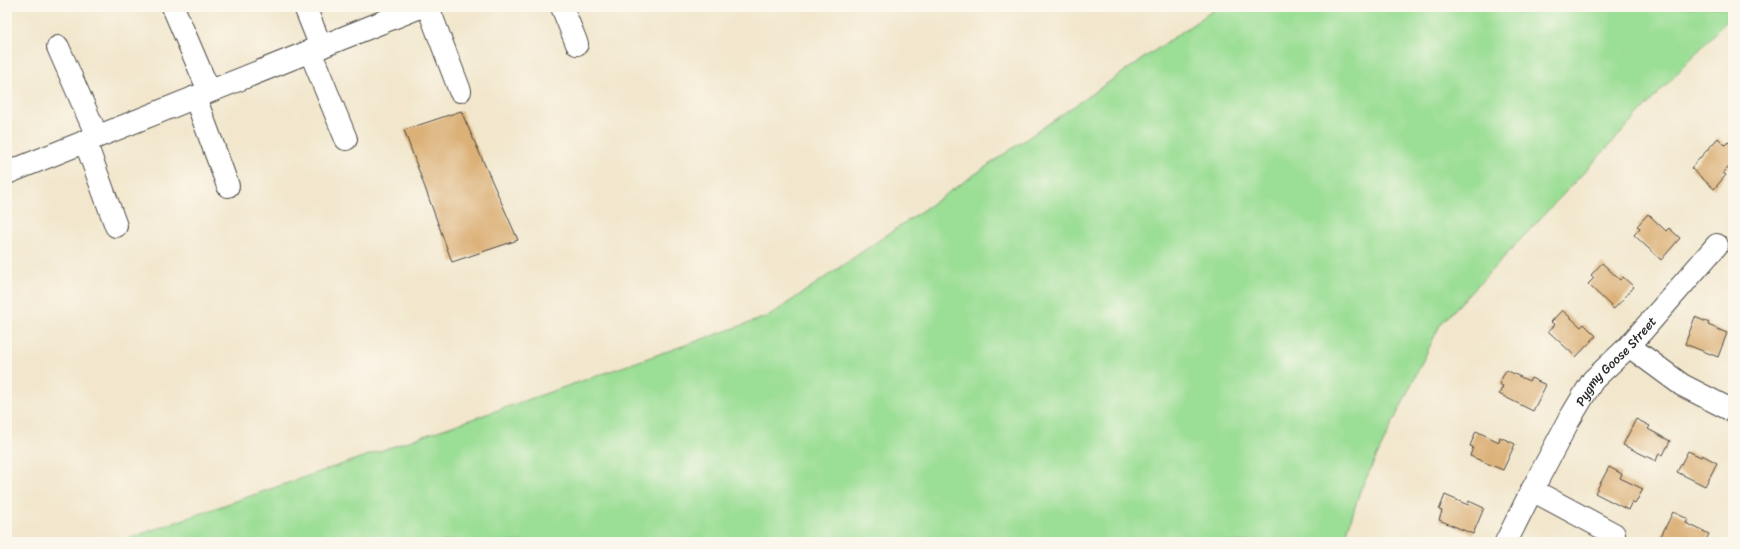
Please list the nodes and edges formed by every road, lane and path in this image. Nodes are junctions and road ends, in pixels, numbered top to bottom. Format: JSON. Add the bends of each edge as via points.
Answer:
{"nodes":[{"id":1,"x":173,"y":7,"type":"edge"},
{"id":2,"x":305,"y":7,"type":"edge"},
{"id":3,"x":420,"y":7,"type":"edge"},
{"id":4,"x":428,"y":7,"type":"edge"},
{"id":5,"x":562,"y":7,"type":"edge"},
{"id":6,"x":577,"y":44,"type":"dead end"},
{"id":7,"x":58,"y":47,"type":"dead end"},
{"id":8,"x":315,"y":49,"type":"junction"},
{"id":9,"x":460,"y":91,"type":"dead end"},
{"id":10,"x":202,"y":94,"type":"junction"},
{"id":11,"x":91,"y":139,"type":"junction"},
{"id":12,"x":346,"y":139,"type":"dead end"},
{"id":13,"x":7,"y":173,"type":"edge"},
{"id":14,"x":228,"y":186,"type":"dead end"},
{"id":15,"x":116,"y":226,"type":"dead end"},
{"id":16,"x":1718,"y":245,"type":"dead end"},
{"id":17,"x":1629,"y":346,"type":"junction"},
{"id":18,"x":1733,"y":411,"type":"edge"},
{"id":19,"x":1532,"y":490,"type":"junction"},
{"id":20,"x":1614,"y":534,"type":"dead end"},
{"id":21,"x":1506,"y":542,"type":"edge"}],
"edges":[{"from":1,"to":10,"type":"street"},
{"from":2,"to":8,"type":"street"},
{"from":3,"to":8,"type":"street"},
{"from":4,"to":9,"type":"street"},
{"from":5,"to":6,"type":"street"},
{"from":7,"to":11,"type":"street"},
{"from":8,"to":10,"type":"street"},
{"from":8,"to":12,"type":"street"},
{"from":10,"to":11,"type":"street"},
{"from":10,"to":14,"type":"street"},
{"from":11,"to":13,"type":"street"},
{"from":11,"to":15,"type":"street"},
{"from":16,"to":17,"type":"street","name":"Pygmy Goose Street"},
{"from":17,"to":18,"type":"street","via":[[1682,385]]},
{"from":17,"to":19,"type":"street","name":"Pygmy Goose Street","via":[[1593,380]]},
{"from":19,"to":20,"type":"street"},
{"from":19,"to":21,"type":"street","name":"Pygmy Goose Street"}]}
